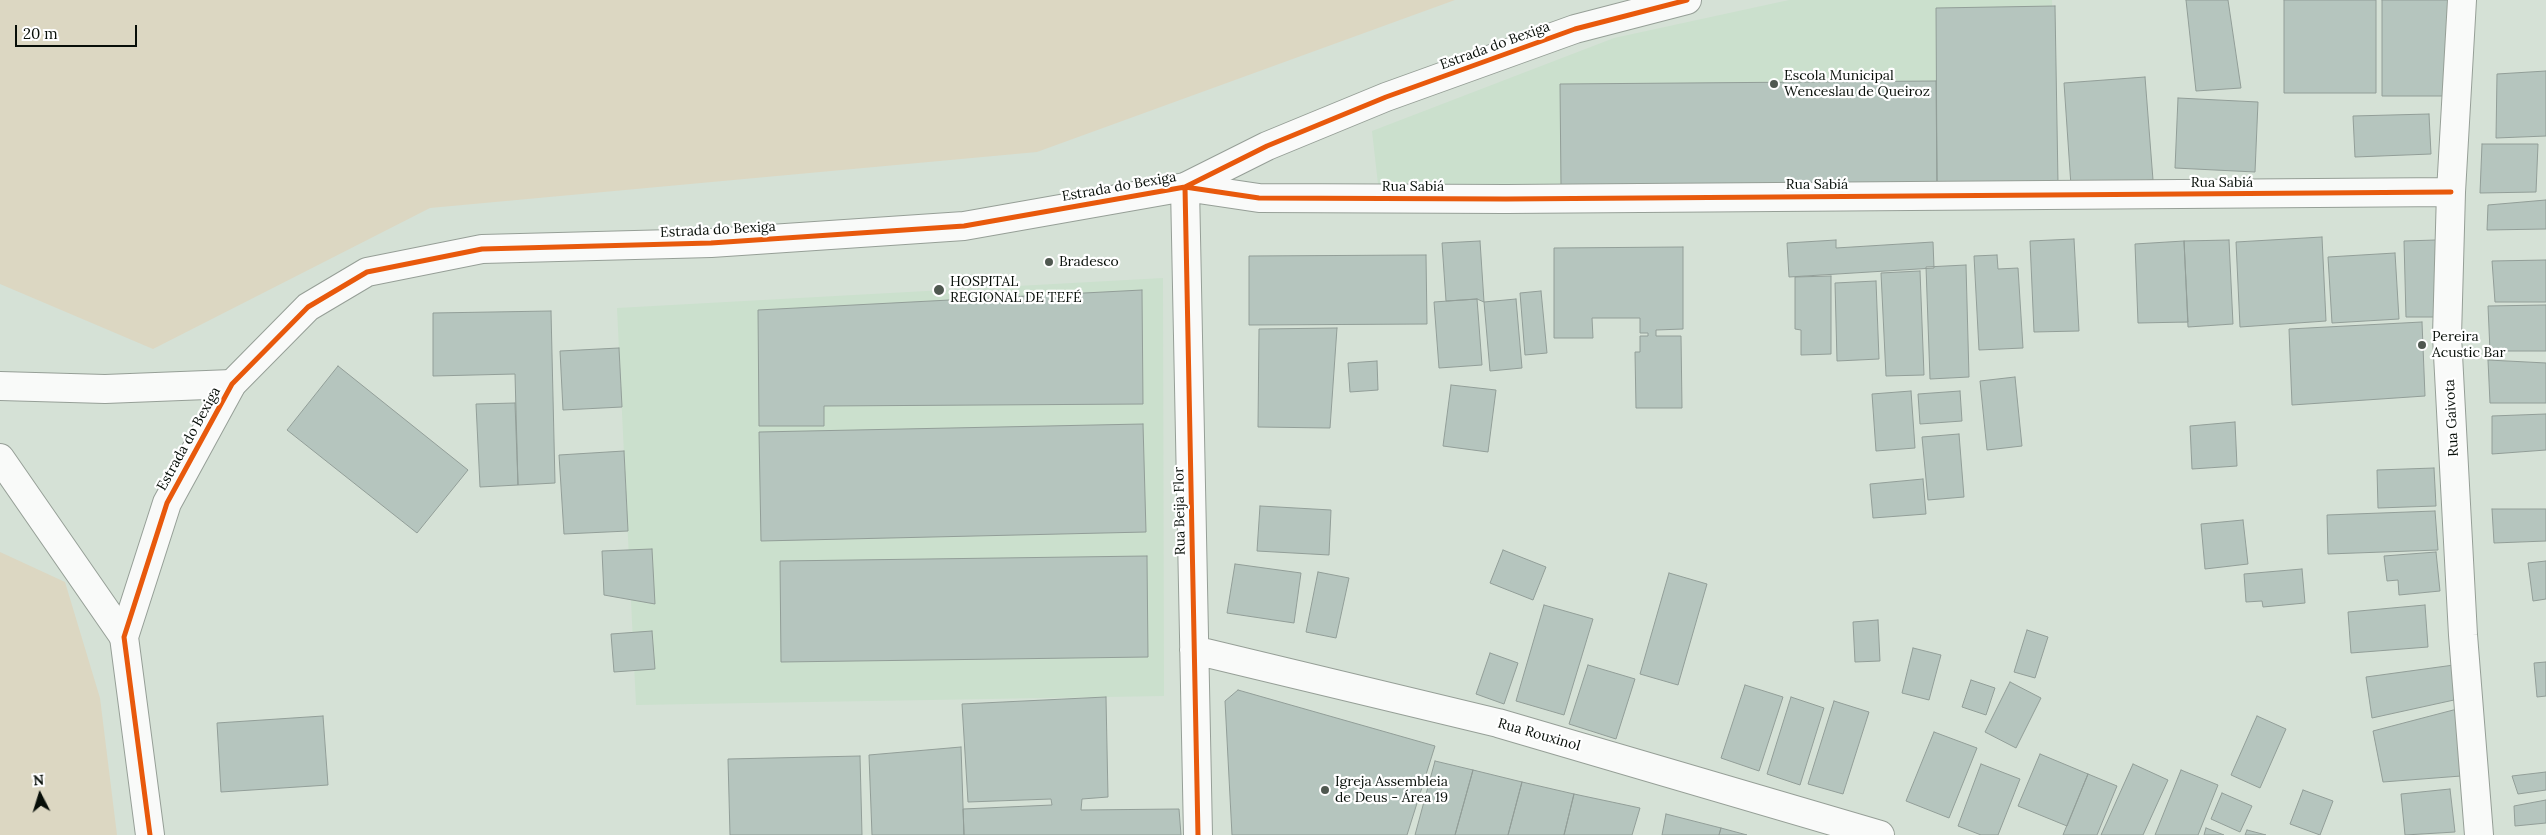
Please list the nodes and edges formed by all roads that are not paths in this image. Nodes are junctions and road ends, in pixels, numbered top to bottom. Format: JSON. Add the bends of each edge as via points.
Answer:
{"nodes":[{"id":1,"x":1687,"y":0,"type":"edge"},
{"id":2,"x":2462,"y":0,"type":"edge"},
{"id":3,"x":1185,"y":187,"type":"junction"},
{"id":4,"x":2451,"y":192,"type":"junction"},
{"id":5,"x":232,"y":384,"type":"junction"},
{"id":6,"x":0,"y":386,"type":"edge"},
{"id":7,"x":0,"y":458,"type":"edge"},
{"id":8,"x":124,"y":637,"type":"junction"},
{"id":9,"x":1194,"y":650,"type":"junction"},
{"id":10,"x":150,"y":835,"type":"edge"},
{"id":11,"x":1198,"y":835,"type":"edge"},
{"id":12,"x":1880,"y":835,"type":"edge"},
{"id":13,"x":2479,"y":835,"type":"edge"}],
"edges":[{"from":1,"to":3,"type":"street","name":"Estrada do Bexiga","via":[[1575,29],[1386,97],[1267,146]]},
{"from":2,"to":4,"type":"street","name":"Rua Gaivota"},
{"from":3,"to":4,"type":"street","name":"Rua Sabiá","via":[[1258,198]]},
{"from":3,"to":5,"type":"street","name":"Estrada do Bexiga","via":[[964,226],[712,243],[482,249],[386,268],[367,272],[308,308]]},
{"from":3,"to":9,"type":"street","name":"Rua Beija Flor"},
{"from":4,"to":13,"type":"street","name":"Rua Gaivota","via":[[2447,336],[2463,635]]},
{"from":5,"to":6,"type":"street","via":[[104,389]]},
{"from":5,"to":8,"type":"street","name":"Estrada do Bexiga","via":[[167,503]]},
{"from":7,"to":8,"type":"street"},
{"from":8,"to":10,"type":"street","name":"Estrada do Bexiga"},
{"from":9,"to":11,"type":"street","name":"Rua Beija Flor"},
{"from":9,"to":12,"type":"street","name":"Rua Rouxinol","via":[[1498,723]]}]}
